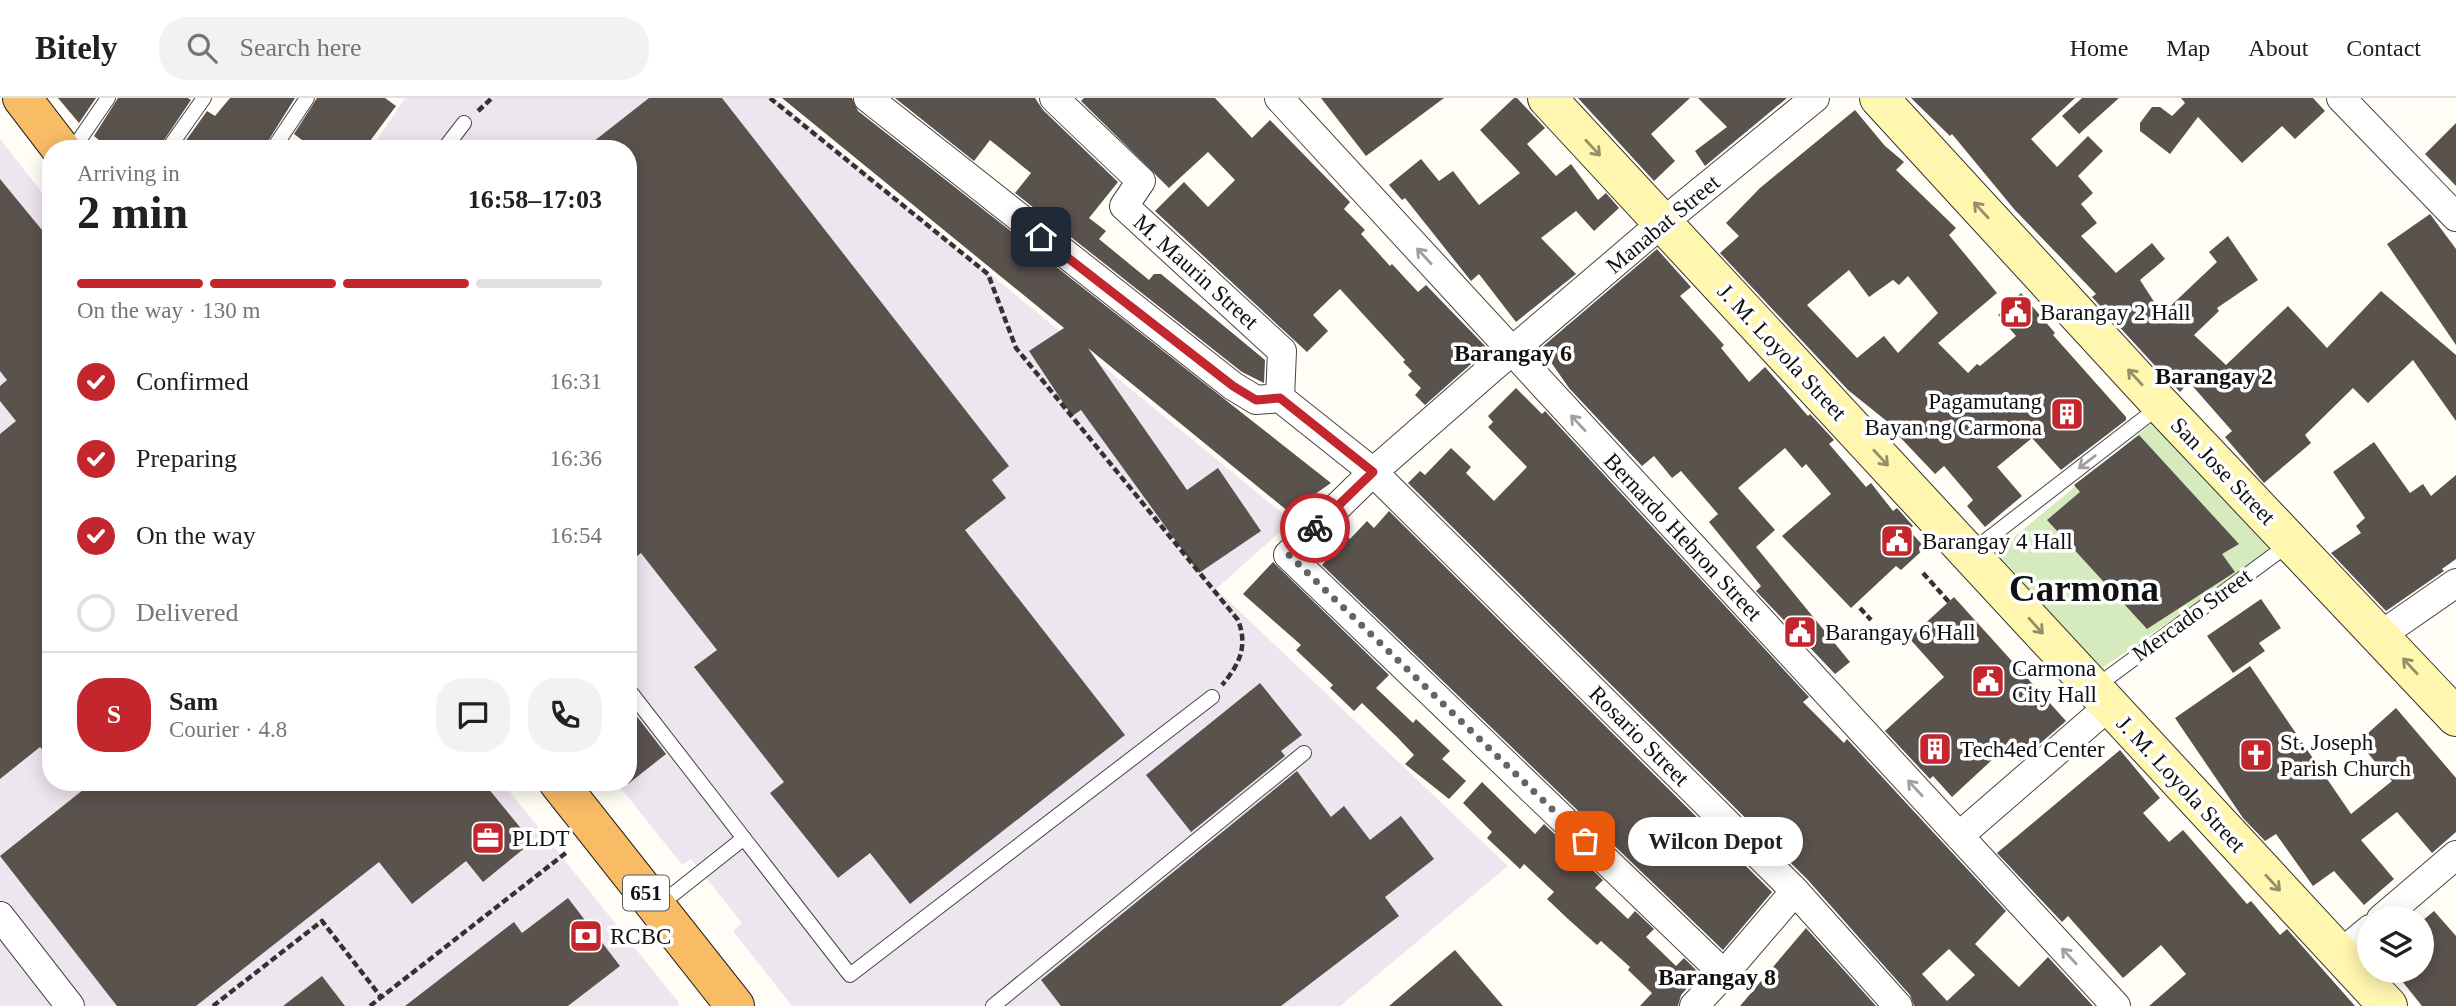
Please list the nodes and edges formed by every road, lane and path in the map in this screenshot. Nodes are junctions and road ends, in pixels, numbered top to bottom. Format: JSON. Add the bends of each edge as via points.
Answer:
{"nodes":[{"id":1,"x":22,"y":98,"type":"edge"},
{"id":2,"x":108,"y":98,"type":"edge"},
{"id":3,"x":204,"y":98,"type":"edge"},
{"id":4,"x":307,"y":98,"type":"edge"},
{"id":5,"x":770,"y":98,"type":"edge"},
{"id":6,"x":868,"y":98,"type":"edge"},
{"id":7,"x":1054,"y":98,"type":"edge"},
{"id":8,"x":1279,"y":98,"type":"edge"},
{"id":9,"x":1547,"y":98,"type":"edge"},
{"id":10,"x":1815,"y":98,"type":"edge"},
{"id":11,"x":1879,"y":98,"type":"edge"},
{"id":12,"x":2341,"y":98,"type":"edge"},
{"id":13,"x":464,"y":123,"type":"dead end"},
{"id":14,"x":54,"y":140,"type":"edge"},
{"id":15,"x":79,"y":140,"type":"edge"},
{"id":16,"x":174,"y":140,"type":"edge"},
{"id":17,"x":279,"y":140,"type":"edge"},
{"id":18,"x":451,"y":140,"type":"edge"},
{"id":19,"x":2456,"y":217,"type":"edge"},
{"id":20,"x":1662,"y":223,"type":"junction"},
{"id":21,"x":1513,"y":352,"type":"junction"},
{"id":22,"x":1280,"y":398,"type":"junction"},
{"id":23,"x":2161,"y":405,"type":"junction"},
{"id":24,"x":1373,"y":472,"type":"junction"},
{"id":25,"x":2291,"y":542,"type":"junction"},
{"id":26,"x":1970,"y":553,"type":"junction"},
{"id":27,"x":1923,"y":573,"type":"dead end"},
{"id":28,"x":2456,"y":583,"type":"edge"},
{"id":29,"x":1949,"y":602,"type":"dead end"},
{"id":30,"x":1860,"y":608,"type":"dead end"},
{"id":31,"x":1871,"y":620,"type":"dead end"},
{"id":32,"x":2381,"y":635,"type":"junction"},
{"id":33,"x":1212,"y":697,"type":"joint"},
{"id":34,"x":2101,"y":697,"type":"junction"},
{"id":35,"x":637,"y":701,"type":"edge"},
{"id":36,"x":2456,"y":716,"type":"edge"},
{"id":37,"x":1304,"y":753,"type":"dead end"},
{"id":38,"x":565,"y":791,"type":"edge"},
{"id":39,"x":1959,"y":836,"type":"junction"},
{"id":40,"x":744,"y":838,"type":"junction"},
{"id":41,"x":567,"y":852,"type":"dead end"},
{"id":42,"x":2456,"y":855,"type":"edge"},
{"id":43,"x":1796,"y":891,"type":"junction"},
{"id":44,"x":2396,"y":906,"type":"edge"},
{"id":45,"x":657,"y":907,"type":"junction"},
{"id":46,"x":0,"y":916,"type":"edge"},
{"id":47,"x":2357,"y":940,"type":"edge"},
{"id":48,"x":2340,"y":954,"type":"junction"},
{"id":49,"x":1724,"y":974,"type":"junction"},
{"id":50,"x":381,"y":997,"type":"junction"},
{"id":51,"x":70,"y":1006,"type":"edge"},
{"id":52,"x":213,"y":1006,"type":"edge"},
{"id":53,"x":370,"y":1006,"type":"edge"},
{"id":54,"x":733,"y":1006,"type":"edge"},
{"id":55,"x":993,"y":1006,"type":"edge"},
{"id":56,"x":1694,"y":1006,"type":"edge"},
{"id":57,"x":1898,"y":1006,"type":"edge"},
{"id":58,"x":2116,"y":1006,"type":"edge"},
{"id":59,"x":2388,"y":1006,"type":"edge"}],
"edges":[{"from":1,"to":14,"type":"highway"},
{"from":2,"to":15,"type":"lane"},
{"from":3,"to":16,"type":"lane"},
{"from":4,"to":17,"type":"lane"},
{"from":5,"to":33,"type":"path","via":[[988,274],[1016,348],[1238,620],[1244,635],[1243,652]]},
{"from":6,"to":22,"type":"street","via":[[1233,386],[1256,400]]},
{"from":7,"to":22,"type":"street","name":"M. Maurin Street","via":[[1142,181],[1124,206],[1282,351]]},
{"from":21,"to":8,"type":"street","name":"Bernardo Hebron Street","one_way":true},
{"from":9,"to":20,"type":"main road","name":"J. M. Loyola Street","one_way":true},
{"from":10,"to":20,"type":"street","name":"Manabat Street"},
{"from":23,"to":11,"type":"main road","name":"San Jose Street","one_way":true},
{"from":12,"to":19,"type":"street"},
{"from":13,"to":18,"type":"lane"},
{"from":20,"to":21,"type":"street","name":"Manabat Street"},
{"from":20,"to":26,"type":"main road","name":"J. M. Loyola Street","one_way":true},
{"from":21,"to":24,"type":"street","name":"Manabat Street"},
{"from":39,"to":21,"type":"street","name":"Bernardo Hebron Street","one_way":true},
{"from":22,"to":24,"type":"street","name":"Rosario Street"},
{"from":23,"to":25,"type":"main road","name":"San Jose Street"},
{"from":23,"to":26,"type":"lane","one_way":true},
{"from":24,"to":43,"type":"street","name":"Rosario Street"},
{"from":24,"to":49,"type":"street","name":"Manabat Street","via":[[1289,555]]},
{"from":25,"to":32,"type":"main road","name":"San Jose Street"},
{"from":25,"to":34,"type":"lane","name":"Mercado Street"},
{"from":26,"to":34,"type":"main road","name":"J. M. Loyola Street","one_way":true},
{"from":27,"to":29,"type":"path"},
{"from":28,"to":32,"type":"street"},
{"from":30,"to":31,"type":"path"},
{"from":36,"to":32,"type":"main road","name":"San Jose Street","one_way":true},
{"from":33,"to":40,"type":"lane","via":[[850,975]]},
{"from":34,"to":39,"type":"street","name":"Mercado Street"},
{"from":34,"to":48,"type":"main road","name":"J. M. Loyola Street","one_way":true},
{"from":35,"to":40,"type":"lane"},
{"from":37,"to":55,"type":"lane"},
{"from":38,"to":45,"type":"highway","number":"651"},
{"from":58,"to":39,"type":"street","name":"Bernardo Hebron Street","one_way":true},
{"from":40,"to":45,"type":"lane"},
{"from":41,"to":50,"type":"path"},
{"from":42,"to":44,"type":"street"},
{"from":43,"to":49,"type":"street"},
{"from":43,"to":57,"type":"street","name":"Rosario Street"},
{"from":45,"to":54,"type":"highway","number":"651"},
{"from":46,"to":51,"type":"street"},
{"from":47,"to":48,"type":"street"},
{"from":48,"to":59,"type":"main road","name":"J. M. Loyola Street"},
{"from":49,"to":56,"type":"street"},
{"from":50,"to":52,"type":"path","via":[[322,921]]},
{"from":50,"to":53,"type":"path"}]}
